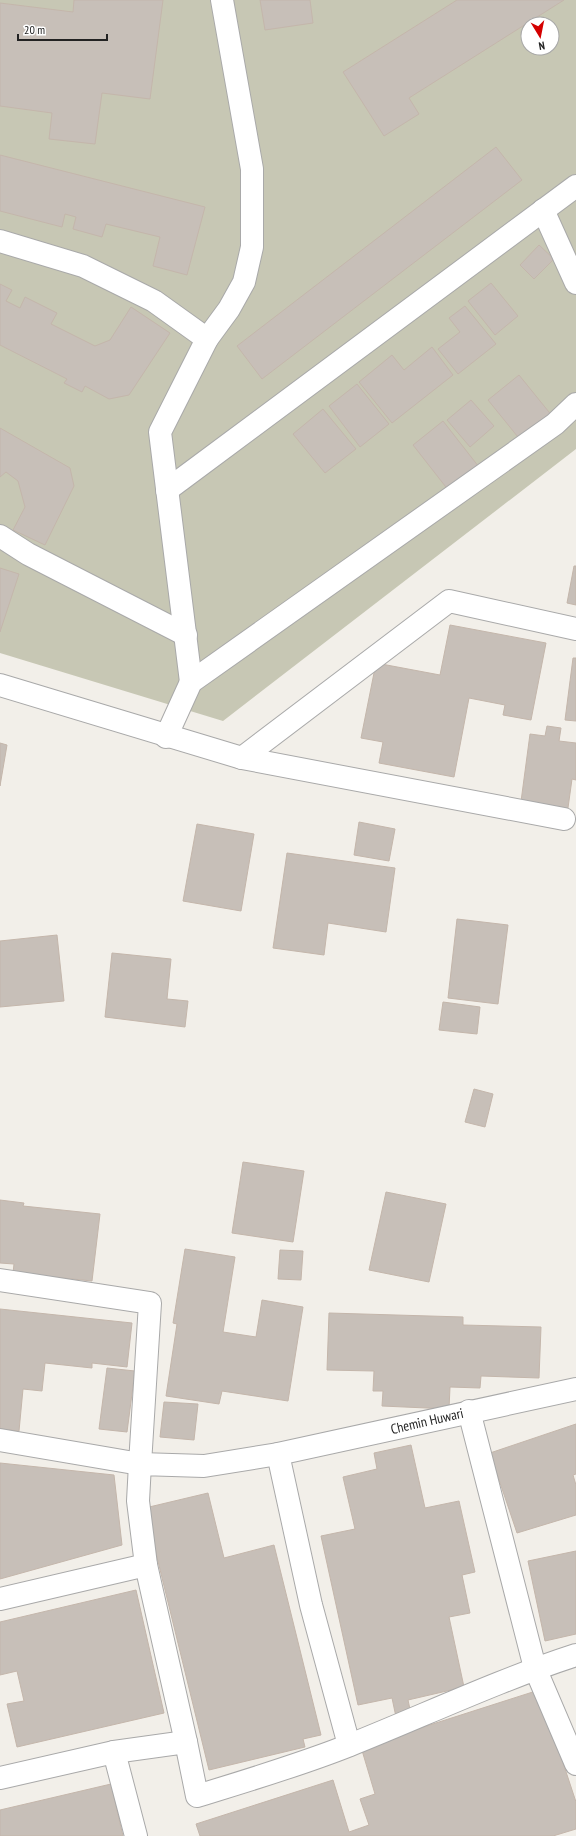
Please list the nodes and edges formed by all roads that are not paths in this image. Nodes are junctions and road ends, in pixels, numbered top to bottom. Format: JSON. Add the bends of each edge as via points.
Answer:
{"nodes":[{"id":1,"x":222,"y":0,"type":"edge"},
{"id":2,"x":576,"y":186,"type":"edge"},
{"id":3,"x":543,"y":210,"type":"junction"},
{"id":4,"x":0,"y":241,"type":"edge"},
{"id":5,"x":576,"y":283,"type":"edge"},
{"id":6,"x":207,"y":339,"type":"junction"},
{"id":7,"x":576,"y":404,"type":"edge"},
{"id":8,"x":166,"y":490,"type":"junction"},
{"id":9,"x":0,"y":536,"type":"edge"},
{"id":10,"x":576,"y":629,"type":"edge"},
{"id":11,"x":186,"y":635,"type":"junction"},
{"id":12,"x":192,"y":682,"type":"junction"},
{"id":13,"x":0,"y":685,"type":"edge"},
{"id":14,"x":166,"y":736,"type":"junction"},
{"id":15,"x":242,"y":758,"type":"junction"},
{"id":16,"x":564,"y":819,"type":"dead end"},
{"id":17,"x":0,"y":1280,"type":"edge"},
{"id":18,"x":576,"y":1389,"type":"edge"},
{"id":19,"x":469,"y":1412,"type":"junction"},
{"id":20,"x":0,"y":1440,"type":"edge"},
{"id":21,"x":278,"y":1454,"type":"junction"},
{"id":22,"x":140,"y":1464,"type":"junction"},
{"id":23,"x":146,"y":1565,"type":"junction"},
{"id":24,"x":0,"y":1599,"type":"edge"},
{"id":25,"x":576,"y":1655,"type":"edge"},
{"id":26,"x":535,"y":1668,"type":"junction"},
{"id":27,"x":186,"y":1742,"type":"junction"},
{"id":28,"x":349,"y":1745,"type":"junction"},
{"id":29,"x":114,"y":1752,"type":"junction"},
{"id":30,"x":576,"y":1764,"type":"edge"},
{"id":31,"x":0,"y":1778,"type":"edge"},
{"id":32,"x":136,"y":1836,"type":"edge"}],
"edges":[{"from":1,"to":6,"type":"street","via":[[252,169],[252,247],[244,282],[229,309]]},
{"from":2,"to":3,"type":"street"},
{"from":3,"to":5,"type":"street"},
{"from":3,"to":8,"type":"street"},
{"from":4,"to":6,"type":"street","via":[[83,266],[154,301]]},
{"from":6,"to":8,"type":"street","via":[[160,432]]},
{"from":7,"to":12,"type":"street","via":[[555,424]]},
{"from":8,"to":11,"type":"street"},
{"from":9,"to":11,"type":"street","via":[[28,554]]},
{"from":10,"to":15,"type":"street","via":[[449,601]]},
{"from":11,"to":12,"type":"street"},
{"from":12,"to":14,"type":"street"},
{"from":13,"to":14,"type":"street"},
{"from":14,"to":15,"type":"street"},
{"from":15,"to":16,"type":"street"},
{"from":17,"to":22,"type":"street","via":[[150,1303]]},
{"from":18,"to":19,"type":"street","name":"Chemin Huwari"},
{"from":19,"to":21,"type":"street","name":"Chemin Huwari"},
{"from":19,"to":26,"type":"street"},
{"from":20,"to":22,"type":"street","name":"Chemin Huwari"},
{"from":21,"to":22,"type":"street","name":"Chemin Huwari","via":[[204,1466]]},
{"from":21,"to":28,"type":"street","via":[[311,1605]]},
{"from":22,"to":23,"type":"street","via":[[138,1501]]},
{"from":23,"to":24,"type":"street"},
{"from":23,"to":27,"type":"street"},
{"from":25,"to":26,"type":"street"},
{"from":26,"to":28,"type":"street"},
{"from":26,"to":30,"type":"street"},
{"from":27,"to":28,"type":"street","via":[[197,1796]]},
{"from":27,"to":29,"type":"street"},
{"from":29,"to":31,"type":"street"},
{"from":29,"to":32,"type":"street"}]}
